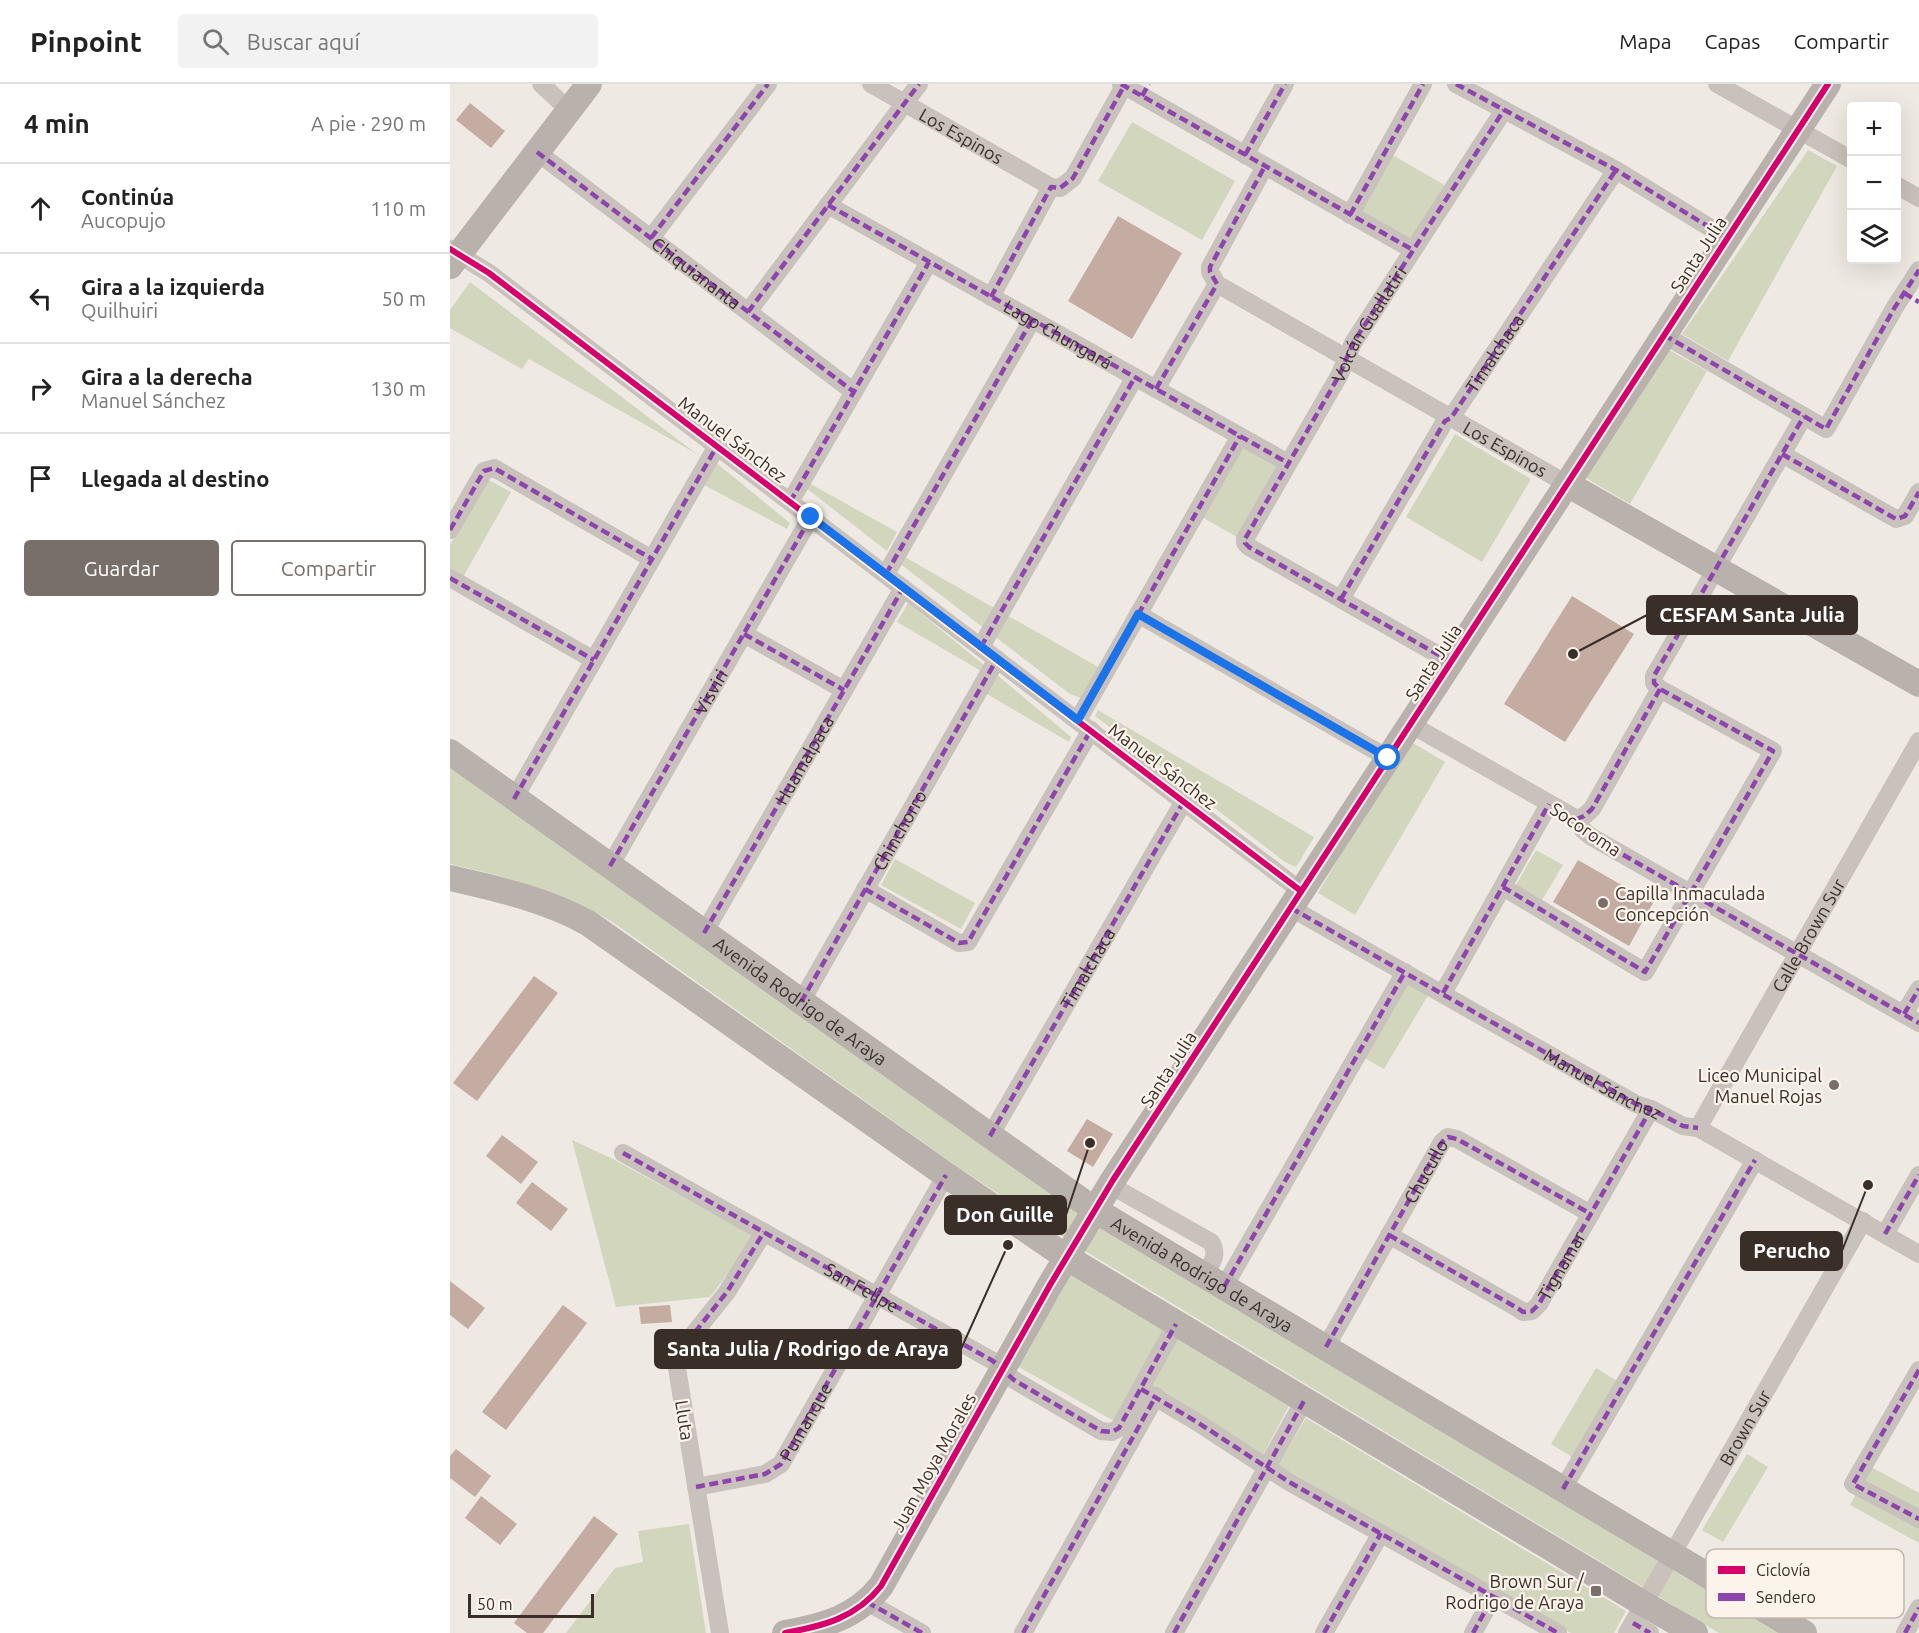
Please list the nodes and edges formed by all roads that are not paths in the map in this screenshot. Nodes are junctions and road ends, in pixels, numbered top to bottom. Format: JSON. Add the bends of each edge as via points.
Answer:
{"nodes":[{"id":1,"x":541,"y":84,"type":"edge"},
{"id":2,"x":589,"y":84,"type":"edge"},
{"id":3,"x":768,"y":84,"type":"edge"},
{"id":4,"x":871,"y":84,"type":"edge"},
{"id":5,"x":919,"y":84,"type":"edge"},
{"id":6,"x":1285,"y":84,"type":"edge"},
{"id":7,"x":1423,"y":84,"type":"edge"},
{"id":8,"x":1456,"y":84,"type":"edge"},
{"id":9,"x":1717,"y":84,"type":"edge"},
{"id":10,"x":1828,"y":84,"type":"edge"},
{"id":11,"x":1123,"y":85,"type":"edge"},
{"id":12,"x":1145,"y":90,"type":"edge"},
{"id":13,"x":905,"y":103,"type":"junction"},
{"id":14,"x":569,"y":110,"type":"junction"},
{"id":15,"x":1504,"y":110,"type":"junction"},
{"id":16,"x":1797,"y":130,"type":"junction"},
{"id":17,"x":537,"y":152,"type":"junction"},
{"id":18,"x":1245,"y":155,"type":"junction"},
{"id":19,"x":1847,"y":158,"type":"edge"},
{"id":20,"x":1265,"y":166,"type":"junction"},
{"id":21,"x":1616,"y":170,"type":"junction"},
{"id":22,"x":1051,"y":188,"type":"junction"},
{"id":23,"x":1901,"y":188,"type":"edge"},
{"id":24,"x":1919,"y":198,"type":"edge"},
{"id":25,"x":828,"y":205,"type":"junction"},
{"id":26,"x":1350,"y":215,"type":"junction"},
{"id":27,"x":651,"y":238,"type":"junction"},
{"id":28,"x":1727,"y":238,"type":"junction"},
{"id":29,"x":1413,"y":250,"type":"junction"},
{"id":30,"x":453,"y":256,"type":"edge"},
{"id":31,"x":929,"y":262,"type":"junction"},
{"id":32,"x":1919,"y":270,"type":"edge"},
{"id":33,"x":1217,"y":284,"type":"junction"},
{"id":34,"x":991,"y":297,"type":"junction"},
{"id":35,"x":1911,"y":297,"type":"edge"},
{"id":36,"x":748,"y":312,"type":"junction"},
{"id":37,"x":1032,"y":320,"type":"junction"},
{"id":38,"x":1664,"y":335,"type":"junction"},
{"id":39,"x":1346,"y":358,"type":"junction"},
{"id":40,"x":1135,"y":377,"type":"junction"},
{"id":41,"x":1156,"y":389,"type":"junction"},
{"id":42,"x":854,"y":392,"type":"junction"},
{"id":43,"x":1804,"y":416,"type":"junction"},
{"id":44,"x":1451,"y":418,"type":"junction"},
{"id":45,"x":1240,"y":436,"type":"junction"},
{"id":46,"x":717,"y":446,"type":"junction"},
{"id":47,"x":1782,"y":454,"type":"junction"},
{"id":48,"x":1288,"y":463,"type":"junction"},
{"id":49,"x":1567,"y":483,"type":"junction"},
{"id":50,"x":1919,"y":492,"type":"edge"},
{"id":51,"x":790,"y":502,"type":"junction"},
{"id":52,"x":811,"y":517,"type":"junction"},
{"id":53,"x":450,"y":530,"type":"edge"},
{"id":54,"x":652,"y":559,"type":"junction"},
{"id":55,"x":1716,"y":568,"type":"junction"},
{"id":56,"x":886,"y":574,"type":"junction"},
{"id":57,"x":450,"y":578,"type":"edge"},
{"id":58,"x":903,"y":588,"type":"junction"},
{"id":59,"x":1341,"y":599,"type":"junction"},
{"id":60,"x":1138,"y":614,"type":"junction"},
{"id":61,"x":744,"y":633,"type":"junction"},
{"id":62,"x":981,"y":647,"type":"junction"},
{"id":63,"x":997,"y":659,"type":"junction"},
{"id":64,"x":594,"y":660,"type":"junction"},
{"id":65,"x":1451,"y":662,"type":"junction"},
{"id":66,"x":1919,"y":684,"type":"edge"},
{"id":67,"x":1660,"y":689,"type":"junction"},
{"id":68,"x":844,"y":690,"type":"junction"},
{"id":69,"x":1410,"y":724,"type":"junction"},
{"id":70,"x":1084,"y":725,"type":"junction"},
{"id":71,"x":1919,"y":741,"type":"edge"},
{"id":72,"x":450,"y":752,"type":"edge"},
{"id":73,"x":1388,"y":758,"type":"junction"},
{"id":74,"x":514,"y":799,"type":"junction"},
{"id":75,"x":1184,"y":801,"type":"junction"},
{"id":76,"x":1549,"y":804,"type":"junction"},
{"id":77,"x":1577,"y":819,"type":"junction"},
{"id":78,"x":610,"y":866,"type":"junction"},
{"id":79,"x":450,"y":878,"type":"edge"},
{"id":80,"x":1503,"y":888,"type":"junction"},
{"id":81,"x":865,"y":889,"type":"junction"},
{"id":82,"x":1691,"y":893,"type":"junction"},
{"id":83,"x":1296,"y":899,"type":"junction"},
{"id":84,"x":704,"y":933,"type":"junction"},
{"id":85,"x":1798,"y":954,"type":"junction"},
{"id":86,"x":1405,"y":972,"type":"junction"},
{"id":87,"x":1919,"y":989,"type":"edge"},
{"id":88,"x":1443,"y":993,"type":"junction"},
{"id":89,"x":801,"y":1002,"type":"junction"},
{"id":90,"x":1912,"y":1018,"type":"edge"},
{"id":91,"x":1651,"y":1109,"type":"junction"},
{"id":92,"x":1698,"y":1128,"type":"junction"},
{"id":93,"x":990,"y":1136,"type":"junction"},
{"id":94,"x":623,"y":1153,"type":"dead end"},
{"id":95,"x":1755,"y":1160,"type":"junction"},
{"id":96,"x":946,"y":1175,"type":"junction"},
{"id":97,"x":1919,"y":1175,"type":"edge"},
{"id":98,"x":1110,"y":1185,"type":"junction"},
{"id":99,"x":1095,"y":1210,"type":"junction"},
{"id":100,"x":1591,"y":1214,"type":"junction"},
{"id":101,"x":1863,"y":1221,"type":"junction"},
{"id":102,"x":764,"y":1232,"type":"junction"},
{"id":103,"x":1885,"y":1234,"type":"junction"},
{"id":104,"x":1389,"y":1235,"type":"junction"},
{"id":105,"x":1919,"y":1254,"type":"edge"},
{"id":106,"x":1066,"y":1257,"type":"junction"},
{"id":107,"x":1214,"y":1281,"type":"junction"},
{"id":108,"x":878,"y":1296,"type":"junction"},
{"id":109,"x":1176,"y":1324,"type":"junction"},
{"id":110,"x":1326,"y":1347,"type":"junction"},
{"id":111,"x":1002,"y":1369,"type":"junction"},
{"id":112,"x":1919,"y":1370,"type":"edge"},
{"id":113,"x":1148,"y":1393,"type":"junction"},
{"id":114,"x":1304,"y":1401,"type":"junction"},
{"id":115,"x":1267,"y":1467,"type":"junction"},
{"id":116,"x":696,"y":1487,"type":"junction"},
{"id":117,"x":1563,"y":1488,"type":"junction"},
{"id":118,"x":1919,"y":1519,"type":"edge"},
{"id":119,"x":1381,"y":1533,"type":"junction"},
{"id":120,"x":1672,"y":1554,"type":"junction"},
{"id":121,"x":1706,"y":1574,"type":"edge"},
{"id":122,"x":1493,"y":1597,"type":"junction"},
{"id":123,"x":867,"y":1602,"type":"junction"},
{"id":124,"x":1919,"y":1608,"type":"edge"},
{"id":125,"x":1779,"y":1618,"type":"edge"},
{"id":126,"x":1634,"y":1620,"type":"edge"},
{"id":127,"x":720,"y":1633,"type":"edge"},
{"id":128,"x":785,"y":1633,"type":"edge"},
{"id":129,"x":922,"y":1633,"type":"edge"},
{"id":130,"x":1023,"y":1633,"type":"edge"},
{"id":131,"x":1174,"y":1633,"type":"edge"},
{"id":132,"x":1324,"y":1633,"type":"edge"},
{"id":133,"x":1473,"y":1633,"type":"edge"},
{"id":134,"x":1558,"y":1633,"type":"edge"},
{"id":135,"x":1650,"y":1633,"type":"edge"},
{"id":136,"x":1695,"y":1633,"type":"edge"},
{"id":137,"x":1804,"y":1633,"type":"edge"},
{"id":138,"x":1905,"y":1633,"type":"edge"}],
"edges":[{"from":1,"to":14,"type":"street"},
{"from":2,"to":14,"type":"main road"},
{"from":3,"to":27,"type":"street"},
{"from":4,"to":13,"type":"street","name":"Los Espinos"},
{"from":5,"to":13,"type":"street"},
{"from":6,"to":18,"type":"street"},
{"from":7,"to":26,"type":"street"},
{"from":8,"to":15,"type":"street"},
{"from":9,"to":16,"type":"street"},
{"from":10,"to":16,"type":"main road","name":"Santa Julia"},
{"from":11,"to":12,"type":"street"},
{"from":11,"to":22,"type":"street","via":[[1073,178],[1060,188]]},
{"from":12,"to":18,"type":"street"},
{"from":13,"to":22,"type":"street","name":"Los Espinos"},
{"from":13,"to":25,"type":"street"},
{"from":14,"to":17,"type":"main road"},
{"from":15,"to":21,"type":"street"},
{"from":15,"to":29,"type":"street","name":"Volcán Guallatiri"},
{"from":16,"to":19,"type":"street"},
{"from":16,"to":28,"type":"main road","name":"Santa Julia"},
{"from":17,"to":27,"type":"street","name":"Chiquiananta"},
{"from":17,"to":30,"type":"main road"},
{"from":18,"to":20,"type":"street"},
{"from":20,"to":26,"type":"street"},
{"from":20,"to":33,"type":"street","via":[[1210,267]]},
{"from":21,"to":28,"type":"street"},
{"from":21,"to":44,"type":"street","name":"Timalchaca"},
{"from":22,"to":34,"type":"street"},
{"from":23,"to":24,"type":"street"},
{"from":25,"to":31,"type":"street","name":"Lago Chungará"},
{"from":25,"to":36,"type":"street"},
{"from":26,"to":29,"type":"street"},
{"from":27,"to":36,"type":"street","name":"Chiquiananta"},
{"from":28,"to":38,"type":"main road","name":"Santa Julia"},
{"from":29,"to":39,"type":"street","name":"Volcán Guallatiri"},
{"from":30,"to":46,"type":"street","name":"Manuel Sánchez","via":[[489,273]]},
{"from":31,"to":34,"type":"street","name":"Lago Chungará"},
{"from":31,"to":42,"type":"street"},
{"from":32,"to":35,"type":"street"},
{"from":33,"to":39,"type":"street","name":"Los Espinos"},
{"from":33,"to":41,"type":"street"},
{"from":34,"to":37,"type":"street","name":"Lago Chungará"},
{"from":35,"to":43,"type":"street","via":[[1826,429]]},
{"from":36,"to":42,"type":"street","name":"Chiquiananta"},
{"from":37,"to":40,"type":"street","name":"Lago Chungará"},
{"from":37,"to":56,"type":"street"},
{"from":38,"to":43,"type":"street"},
{"from":38,"to":49,"type":"main road","name":"Santa Julia"},
{"from":39,"to":44,"type":"street","name":"Los Espinos"},
{"from":39,"to":48,"type":"street","name":"Volcán Guallatiri"},
{"from":40,"to":41,"type":"street","name":"Lago Chungará"},
{"from":40,"to":62,"type":"street"},
{"from":41,"to":45,"type":"street","name":"Lago Chungará"},
{"from":42,"to":51,"type":"street"},
{"from":43,"to":47,"type":"street"},
{"from":44,"to":49,"type":"street","name":"Los Espinos"},
{"from":44,"to":59,"type":"street","name":"Timalchaca","via":[[1445,421]]},
{"from":45,"to":48,"type":"street","name":"Lago Chungará"},
{"from":45,"to":60,"type":"street"},
{"from":46,"to":51,"type":"street","name":"Manuel Sánchez"},
{"from":46,"to":54,"type":"street"},
{"from":47,"to":50,"type":"street","via":[[1892,518],[1901,519]]},
{"from":47,"to":55,"type":"street"},
{"from":48,"to":59,"type":"street","name":"Volcán Guallatiri","via":[[1245,543]]},
{"from":49,"to":55,"type":"main road","name":"Los Espinos"},
{"from":49,"to":65,"type":"main road","name":"Santa Julia"},
{"from":51,"to":52,"type":"street","name":"Manuel Sánchez"},
{"from":52,"to":56,"type":"street","name":"Manuel Sánchez"},
{"from":52,"to":61,"type":"street","name":"Visviri"},
{"from":53,"to":54,"type":"street","via":[[483,471],[494,468]]},
{"from":54,"to":64,"type":"street"},
{"from":55,"to":66,"type":"main road","name":"Los Espinos"},
{"from":55,"to":67,"type":"street","via":[[1654,676]]},
{"from":56,"to":58,"type":"street","name":"Manuel Sánchez"},
{"from":57,"to":64,"type":"street"},
{"from":58,"to":62,"type":"street","name":"Manuel Sánchez"},
{"from":58,"to":68,"type":"street","name":"Huamalpaca"},
{"from":59,"to":65,"type":"street"},
{"from":60,"to":70,"type":"street"},
{"from":60,"to":73,"type":"street"},
{"from":61,"to":68,"type":"street"},
{"from":61,"to":78,"type":"street","name":"Visviri"},
{"from":62,"to":63,"type":"street","name":"Manuel Sánchez"},
{"from":63,"to":70,"type":"street","name":"Manuel Sánchez"},
{"from":63,"to":81,"type":"street","name":"Chinchorro"},
{"from":64,"to":74,"type":"street"},
{"from":65,"to":69,"type":"main road","name":"Santa Julia"},
{"from":67,"to":77,"type":"street","via":[[1592,809]]},
{"from":67,"to":82,"type":"street","via":[[1773,750]]},
{"from":68,"to":84,"type":"street","name":"Huamalpaca"},
{"from":69,"to":73,"type":"main road","name":"Santa Julia"},
{"from":69,"to":76,"type":"street","name":"Socoroma"},
{"from":70,"to":75,"type":"street","name":"Manuel Sánchez"},
{"from":70,"to":81,"type":"street","via":[[968,942],[959,943]]},
{"from":71,"to":85,"type":"street","name":"Calle Brown Sur"},
{"from":72,"to":74,"type":"main road","name":"Avenida Rodrigo de Araya"},
{"from":73,"to":83,"type":"main road","name":"Santa Julia"},
{"from":74,"to":78,"type":"main road","name":"Avenida Rodrigo de Araya"},
{"from":75,"to":83,"type":"street","name":"Manuel Sánchez"},
{"from":75,"to":93,"type":"street","name":"Timalchaca"},
{"from":76,"to":77,"type":"street","name":"Socoroma"},
{"from":76,"to":80,"type":"street"},
{"from":77,"to":82,"type":"street","name":"Socoroma","via":[[1586,833]]},
{"from":78,"to":84,"type":"main road","name":"Avenida Rodrigo de Araya"},
{"from":79,"to":96,"type":"main road","via":[[527,896],[588,922]]},
{"from":80,"to":82,"type":"street","via":[[1645,972]]},
{"from":80,"to":88,"type":"street"},
{"from":81,"to":89,"type":"street","name":"Chinchorro"},
{"from":82,"to":85,"type":"street","name":"Socoroma"},
{"from":83,"to":86,"type":"street","name":"Manuel Sánchez"},
{"from":83,"to":98,"type":"main road","name":"Santa Julia"},
{"from":84,"to":89,"type":"main road","name":"Avenida Rodrigo de Araya"},
{"from":85,"to":90,"type":"street","name":"Socoroma"},
{"from":85,"to":92,"type":"street","name":"Calle Brown Sur"},
{"from":86,"to":88,"type":"street","name":"Manuel Sánchez"},
{"from":86,"to":107,"type":"street"},
{"from":87,"to":90,"type":"street"},
{"from":88,"to":91,"type":"street","name":"Manuel Sánchez"},
{"from":89,"to":93,"type":"main road","name":"Avenida Rodrigo de Araya"},
{"from":91,"to":92,"type":"street","name":"Manuel Sánchez","via":[[1676,1123]]},
{"from":91,"to":100,"type":"street","name":"Tignamar"},
{"from":92,"to":95,"type":"street","name":"Manuel Sánchez"},
{"from":93,"to":99,"type":"main road","name":"Avenida Rodrigo de Araya"},
{"from":94,"to":102,"type":"street","name":"San Felipe"},
{"from":95,"to":101,"type":"street","name":"Manuel Sánchez"},
{"from":95,"to":117,"type":"street"},
{"from":96,"to":106,"type":"main road"},
{"from":96,"to":108,"type":"street","name":"Pumanque"},
{"from":97,"to":103,"type":"street"},
{"from":98,"to":99,"type":"main road","name":"Santa Julia"},
{"from":98,"to":107,"type":"street","via":[[1211,1242],[1215,1252]]},
{"from":99,"to":106,"type":"main road","name":"Santa Julia"},
{"from":99,"to":107,"type":"main road","name":"Avenida Rodrigo de Araya"},
{"from":100,"to":104,"type":"street","name":"Tignamar","via":[[1537,1309],[1528,1312]]},
{"from":100,"to":104,"type":"street","name":"Chucullo","via":[[1457,1138],[1448,1137]]},
{"from":101,"to":103,"type":"street","name":"Manuel Sánchez"},
{"from":101,"to":120,"type":"street","name":"Brown Sur"},
{"from":102,"to":108,"type":"street","name":"San Felipe"},
{"from":102,"to":116,"type":"street","name":"Lluta","via":[[727,1293],[677,1358]]},
{"from":103,"to":105,"type":"street","name":"Manuel Sánchez"},
{"from":104,"to":110,"type":"street","name":"Chucullo"},
{"from":106,"to":109,"type":"main road"},
{"from":106,"to":111,"type":"main road","name":"Juan Moya Morales"},
{"from":107,"to":110,"type":"main road","name":"Avenida Rodrigo de Araya"},
{"from":108,"to":111,"type":"street","name":"San Felipe"},
{"from":108,"to":116,"type":"street","name":"Pumanque","via":[[781,1464],[765,1474]]},
{"from":109,"to":113,"type":"street","name":"San Felipe"},
{"from":109,"to":114,"type":"main road"},
{"from":110,"to":117,"type":"main road","name":"Avenida Rodrigo de Araya"},
{"from":111,"to":113,"type":"street","name":"San Felipe","via":[[1014,1380],[1107,1433],[1119,1428]]},
{"from":111,"to":123,"type":"main road","name":"Juan Moya Morales","via":[[886,1578]]},
{"from":112,"to":118,"type":"street","via":[[1853,1484]]},
{"from":113,"to":115,"type":"street"},
{"from":113,"to":130,"type":"street"},
{"from":114,"to":115,"type":"street"},
{"from":114,"to":126,"type":"main road"},
{"from":115,"to":119,"type":"street"},
{"from":115,"to":131,"type":"street"},
{"from":116,"to":127,"type":"street","name":"Lluta"},
{"from":117,"to":120,"type":"main road","name":"Avenida Rodrigo de Araya"},
{"from":119,"to":122,"type":"street"},
{"from":119,"to":132,"type":"street"},
{"from":120,"to":121,"type":"main road","name":"Avenida Rodrigo de Araya"},
{"from":120,"to":126,"type":"street","name":"Brown Sur"},
{"from":122,"to":133,"type":"street"},
{"from":122,"to":134,"type":"street"},
{"from":123,"to":128,"type":"main road","name":"Juan Moya Morales","via":[[836,1621]]},
{"from":123,"to":129,"type":"street"},
{"from":124,"to":138,"type":"street"},
{"from":125,"to":137,"type":"main road","name":"Avenida Rodrigo de Araya"},
{"from":126,"to":135,"type":"street"},
{"from":126,"to":136,"type":"main road"}]}
